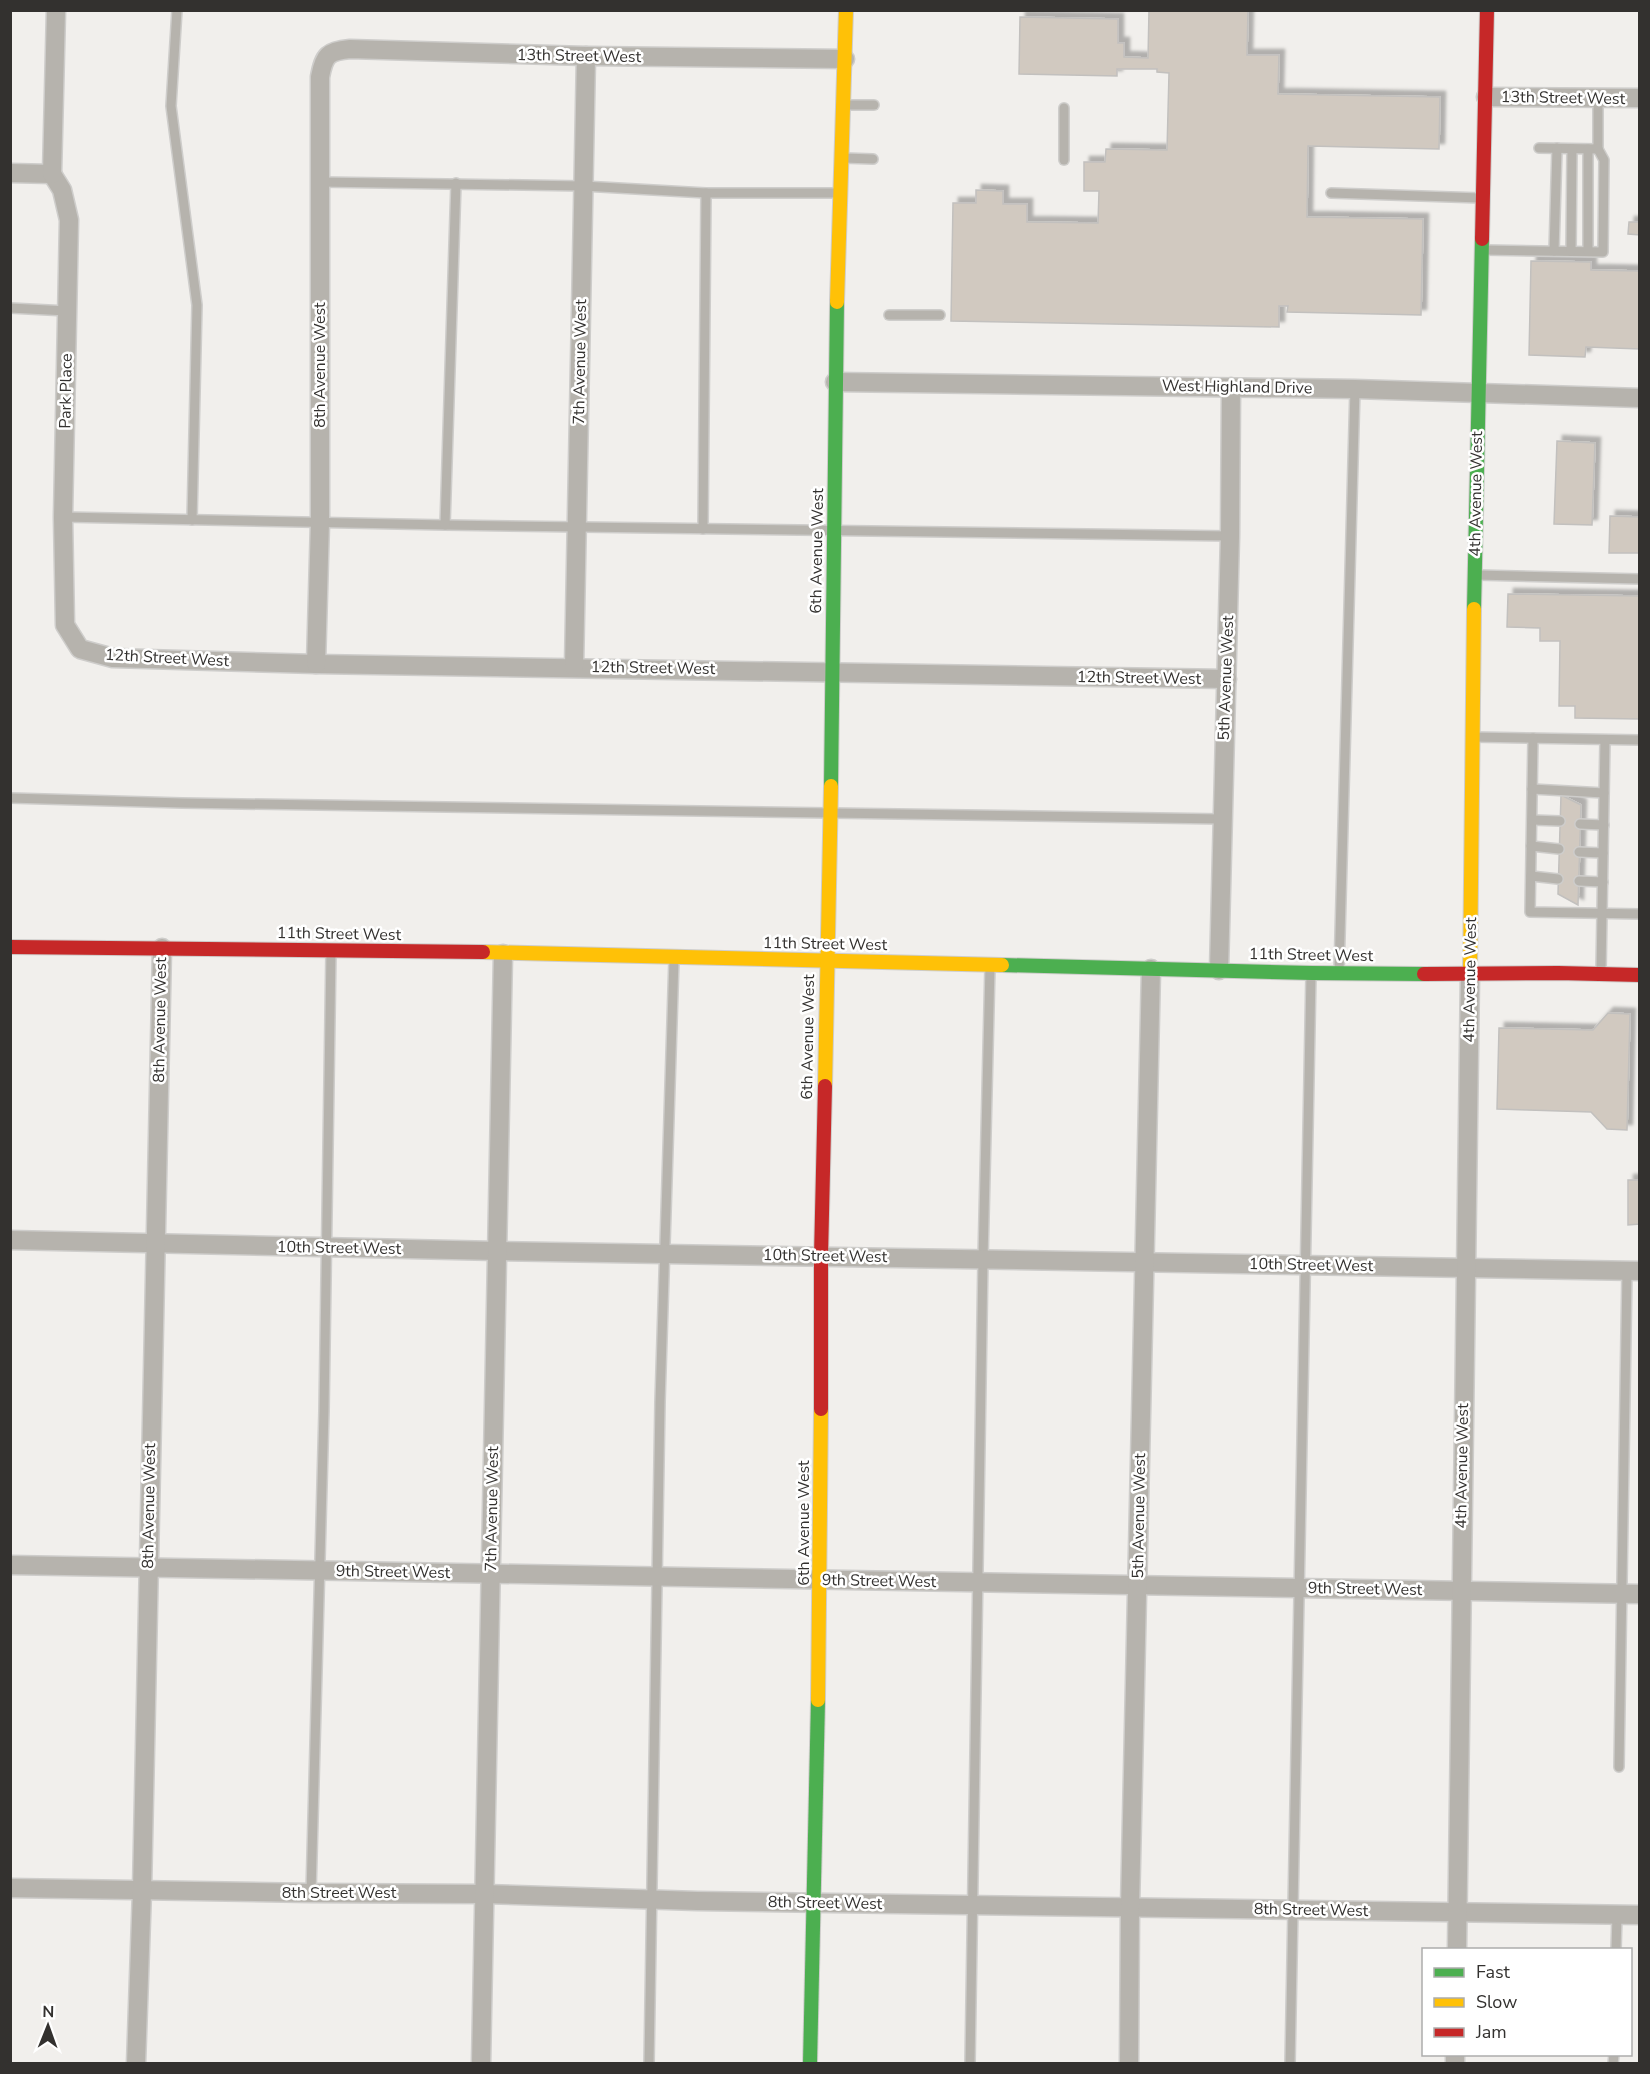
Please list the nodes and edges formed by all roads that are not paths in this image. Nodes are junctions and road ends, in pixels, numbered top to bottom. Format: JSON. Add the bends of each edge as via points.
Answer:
{"nodes":[{"id":1,"x":56,"y":10,"type":"edge"},
{"id":2,"x":177,"y":10,"type":"edge"},
{"id":3,"x":846,"y":10,"type":"edge"},
{"id":4,"x":1486,"y":10,"type":"edge"},
{"id":5,"x":586,"y":56,"type":"junction"},
{"id":6,"x":845,"y":59,"type":"junction"},
{"id":7,"x":322,"y":66,"type":"joint"},
{"id":8,"x":1486,"y":97,"type":"junction"},
{"id":9,"x":1598,"y":98,"type":"junction"},
{"id":10,"x":1640,"y":98,"type":"edge"},
{"id":11,"x":843,"y":105,"type":"junction"},
{"id":12,"x":874,"y":105,"type":"dead end"},
{"id":13,"x":1065,"y":108,"type":"dead end"},
{"id":14,"x":1539,"y":148,"type":"dead end"},
{"id":15,"x":1557,"y":148,"type":"junction"},
{"id":16,"x":1572,"y":148,"type":"junction"},
{"id":17,"x":1593,"y":149,"type":"junction"},
{"id":18,"x":841,"y":158,"type":"junction"},
{"id":19,"x":873,"y":159,"type":"dead end"},
{"id":20,"x":1064,"y":160,"type":"dead end"},
{"id":21,"x":10,"y":173,"type":"edge"},
{"id":22,"x":52,"y":174,"type":"junction"},
{"id":23,"x":320,"y":182,"type":"junction"},
{"id":24,"x":456,"y":183,"type":"junction"},
{"id":25,"x":583,"y":186,"type":"junction"},
{"id":26,"x":706,"y":193,"type":"junction"},
{"id":27,"x":840,"y":193,"type":"junction"},
{"id":28,"x":1331,"y":193,"type":"dead end"},
{"id":29,"x":1483,"y":198,"type":"junction"},
{"id":30,"x":1482,"y":250,"type":"junction"},
{"id":31,"x":1554,"y":250,"type":"junction"},
{"id":32,"x":1571,"y":251,"type":"junction"},
{"id":33,"x":1588,"y":251,"type":"junction"},
{"id":34,"x":10,"y":308,"type":"edge"},
{"id":35,"x":67,"y":311,"type":"junction"},
{"id":36,"x":889,"y":315,"type":"dead end"},
{"id":37,"x":940,"y":315,"type":"dead end"},
{"id":38,"x":835,"y":382,"type":"junction"},
{"id":39,"x":1231,"y":387,"type":"junction"},
{"id":40,"x":1355,"y":389,"type":"junction"},
{"id":41,"x":1478,"y":393,"type":"junction"},
{"id":42,"x":1640,"y":398,"type":"edge"},
{"id":43,"x":63,"y":517,"type":"junction"},
{"id":44,"x":192,"y":520,"type":"junction"},
{"id":45,"x":320,"y":522,"type":"junction"},
{"id":46,"x":445,"y":525,"type":"junction"},
{"id":47,"x":577,"y":527,"type":"junction"},
{"id":48,"x":703,"y":529,"type":"junction"},
{"id":49,"x":834,"y":531,"type":"junction"},
{"id":50,"x":1230,"y":536,"type":"junction"},
{"id":51,"x":1474,"y":575,"type":"junction"},
{"id":52,"x":1640,"y":579,"type":"edge"},
{"id":53,"x":80,"y":649,"type":"joint"},
{"id":54,"x":316,"y":664,"type":"junction"},
{"id":55,"x":574,"y":667,"type":"junction"},
{"id":56,"x":832,"y":672,"type":"junction"},
{"id":57,"x":1227,"y":679,"type":"junction"},
{"id":58,"x":1473,"y":737,"type":"junction"},
{"id":59,"x":1533,"y":738,"type":"junction"},
{"id":60,"x":1605,"y":740,"type":"junction"},
{"id":61,"x":1640,"y":740,"type":"edge"},
{"id":62,"x":1532,"y":789,"type":"junction"},
{"id":63,"x":1604,"y":793,"type":"junction"},
{"id":64,"x":10,"y":798,"type":"edge"},
{"id":65,"x":831,"y":813,"type":"junction"},
{"id":66,"x":1222,"y":819,"type":"junction"},
{"id":67,"x":1532,"y":820,"type":"junction"},
{"id":68,"x":1560,"y":820,"type":"dead end"},
{"id":69,"x":1580,"y":824,"type":"dead end"},
{"id":70,"x":1604,"y":825,"type":"junction"},
{"id":71,"x":1531,"y":846,"type":"junction"},
{"id":72,"x":1559,"y":849,"type":"dead end"},
{"id":73,"x":1580,"y":852,"type":"dead end"},
{"id":74,"x":1603,"y":852,"type":"junction"},
{"id":75,"x":1531,"y":876,"type":"junction"},
{"id":76,"x":1558,"y":879,"type":"dead end"},
{"id":77,"x":1579,"y":881,"type":"dead end"},
{"id":78,"x":1603,"y":882,"type":"junction"},
{"id":79,"x":1602,"y":913,"type":"junction"},
{"id":80,"x":1640,"y":914,"type":"edge"},
{"id":81,"x":10,"y":947,"type":"edge"},
{"id":82,"x":162,"y":948,"type":"junction"},
{"id":83,"x":331,"y":950,"type":"junction"},
{"id":84,"x":503,"y":954,"type":"junction"},
{"id":85,"x":674,"y":957,"type":"junction"},
{"id":86,"x":826,"y":961,"type":"junction"},
{"id":87,"x":990,"y":964,"type":"junction"},
{"id":88,"x":1151,"y":969,"type":"junction"},
{"id":89,"x":1219,"y":970,"type":"junction"},
{"id":90,"x":1311,"y":973,"type":"junction"},
{"id":91,"x":1339,"y":973,"type":"junction"},
{"id":92,"x":1470,"y":974,"type":"junction"},
{"id":93,"x":1601,"y":974,"type":"junction"},
{"id":94,"x":1640,"y":975,"type":"edge"},
{"id":95,"x":10,"y":1240,"type":"edge"},
{"id":96,"x":155,"y":1244,"type":"junction"},
{"id":97,"x":326,"y":1247,"type":"junction"},
{"id":98,"x":497,"y":1251,"type":"junction"},
{"id":99,"x":664,"y":1254,"type":"junction"},
{"id":100,"x":820,"y":1256,"type":"junction"},
{"id":101,"x":983,"y":1259,"type":"junction"},
{"id":102,"x":1145,"y":1262,"type":"junction"},
{"id":103,"x":1304,"y":1265,"type":"junction"},
{"id":104,"x":1465,"y":1268,"type":"junction"},
{"id":105,"x":1633,"y":1271,"type":"edge"},
{"id":106,"x":10,"y":1565,"type":"edge"},
{"id":107,"x":148,"y":1567,"type":"junction"},
{"id":108,"x":320,"y":1570,"type":"junction"},
{"id":109,"x":491,"y":1574,"type":"junction"},
{"id":110,"x":658,"y":1577,"type":"junction"},
{"id":111,"x":820,"y":1580,"type":"junction"},
{"id":112,"x":978,"y":1582,"type":"junction"},
{"id":113,"x":1137,"y":1585,"type":"junction"},
{"id":114,"x":1299,"y":1587,"type":"junction"},
{"id":115,"x":1461,"y":1590,"type":"junction"},
{"id":116,"x":1621,"y":1594,"type":"junction"},
{"id":117,"x":1640,"y":1594,"type":"edge"},
{"id":118,"x":1619,"y":1767,"type":"dead end"},
{"id":119,"x":10,"y":1888,"type":"edge"},
{"id":120,"x":142,"y":1890,"type":"junction"},
{"id":121,"x":311,"y":1893,"type":"junction"},
{"id":122,"x":484,"y":1894,"type":"junction"},
{"id":123,"x":652,"y":1899,"type":"junction"},
{"id":124,"x":814,"y":1903,"type":"junction"},
{"id":125,"x":974,"y":1905,"type":"junction"},
{"id":126,"x":1130,"y":1907,"type":"junction"},
{"id":127,"x":1293,"y":1910,"type":"junction"},
{"id":128,"x":1458,"y":1912,"type":"junction"},
{"id":129,"x":1617,"y":1915,"type":"junction"},
{"id":130,"x":1640,"y":1916,"type":"edge"},
{"id":131,"x":1457,"y":1948,"type":"edge"},
{"id":132,"x":1616,"y":1948,"type":"edge"},
{"id":133,"x":136,"y":2064,"type":"edge"},
{"id":134,"x":481,"y":2064,"type":"edge"},
{"id":135,"x":649,"y":2064,"type":"edge"},
{"id":136,"x":810,"y":2064,"type":"edge"},
{"id":137,"x":970,"y":2064,"type":"edge"},
{"id":138,"x":1129,"y":2064,"type":"edge"},
{"id":139,"x":1290,"y":2064,"type":"edge"}],
"edges":[{"from":1,"to":22,"type":"street"},
{"from":2,"to":44,"type":"lane","via":[[171,106],[197,305]]},
{"from":3,"to":6,"type":"street","name":"6th Avenue West"},
{"from":4,"to":8,"type":"street","name":"4th Avenue West"},
{"from":5,"to":6,"type":"street","name":"13th Street West"},
{"from":5,"to":7,"type":"street","name":"13th Street West","via":[[350,49],[334,50]]},
{"from":5,"to":25,"type":"street","name":"7th Avenue West"},
{"from":6,"to":11,"type":"street","name":"6th Avenue West"},
{"from":7,"to":23,"type":"street","name":"8th Avenue West"},
{"from":8,"to":9,"type":"street","name":"13th Street West"},
{"from":8,"to":29,"type":"street","name":"4th Avenue West"},
{"from":9,"to":10,"type":"street","name":"13th Street West"},
{"from":9,"to":17,"type":"lane"},
{"from":11,"to":12,"type":"lane"},
{"from":11,"to":18,"type":"street","name":"6th Avenue West"},
{"from":13,"to":20,"type":"lane"},
{"from":14,"to":15,"type":"lane"},
{"from":15,"to":16,"type":"lane"},
{"from":15,"to":31,"type":"lane"},
{"from":16,"to":17,"type":"lane"},
{"from":16,"to":32,"type":"lane"},
{"from":17,"to":33,"type":"lane"},
{"from":17,"to":33,"type":"lane","via":[[1604,160],[1603,252]]},
{"from":18,"to":19,"type":"lane"},
{"from":18,"to":27,"type":"street","name":"6th Avenue West"},
{"from":21,"to":22,"type":"street"},
{"from":22,"to":35,"type":"street","name":"Park Place","via":[[62,190],[69,220]]},
{"from":23,"to":24,"type":"lane"},
{"from":23,"to":45,"type":"street","name":"8th Avenue West"},
{"from":24,"to":25,"type":"lane"},
{"from":24,"to":46,"type":"lane"},
{"from":25,"to":26,"type":"lane"},
{"from":25,"to":47,"type":"street","name":"7th Avenue West"},
{"from":26,"to":27,"type":"lane"},
{"from":26,"to":48,"type":"lane"},
{"from":27,"to":38,"type":"street","name":"6th Avenue West"},
{"from":28,"to":29,"type":"lane"},
{"from":29,"to":30,"type":"street","name":"4th Avenue West"},
{"from":30,"to":31,"type":"lane"},
{"from":30,"to":41,"type":"street","name":"4th Avenue West"},
{"from":31,"to":32,"type":"lane"},
{"from":32,"to":33,"type":"lane"},
{"from":34,"to":35,"type":"lane"},
{"from":35,"to":43,"type":"street","name":"Park Place"},
{"from":36,"to":37,"type":"lane"},
{"from":38,"to":39,"type":"street","name":"West Highland Drive"},
{"from":38,"to":49,"type":"street","name":"6th Avenue West"},
{"from":39,"to":40,"type":"street","name":"West Highland Drive"},
{"from":39,"to":50,"type":"street","name":"5th Avenue West"},
{"from":40,"to":41,"type":"street","name":"West Highland Drive"},
{"from":40,"to":91,"type":"lane"},
{"from":41,"to":42,"type":"street","name":"West Highland Drive"},
{"from":41,"to":51,"type":"street","name":"4th Avenue West"},
{"from":43,"to":44,"type":"lane"},
{"from":43,"to":53,"type":"street","name":"Park Place","via":[[65,625]]},
{"from":44,"to":45,"type":"lane"},
{"from":45,"to":46,"type":"lane"},
{"from":45,"to":54,"type":"street","name":"8th Avenue West"},
{"from":46,"to":47,"type":"lane"},
{"from":47,"to":48,"type":"lane"},
{"from":47,"to":55,"type":"street","name":"7th Avenue West"},
{"from":48,"to":49,"type":"lane"},
{"from":49,"to":50,"type":"lane"},
{"from":49,"to":56,"type":"street","name":"6th Avenue West"},
{"from":50,"to":57,"type":"street","name":"5th Avenue West"},
{"from":51,"to":52,"type":"lane"},
{"from":51,"to":58,"type":"street","name":"4th Avenue West"},
{"from":53,"to":54,"type":"street","name":"12th Street West","via":[[113,658]]},
{"from":54,"to":55,"type":"street","name":"12th Street West"},
{"from":55,"to":56,"type":"street","name":"12th Street West"},
{"from":56,"to":57,"type":"street","name":"12th Street West"},
{"from":56,"to":65,"type":"street","name":"6th Avenue West"},
{"from":57,"to":66,"type":"street","name":"5th Avenue West"},
{"from":58,"to":59,"type":"lane"},
{"from":58,"to":92,"type":"street","name":"4th Avenue West"},
{"from":59,"to":60,"type":"lane"},
{"from":59,"to":62,"type":"lane"},
{"from":60,"to":61,"type":"lane"},
{"from":60,"to":63,"type":"lane"},
{"from":62,"to":63,"type":"lane"},
{"from":62,"to":67,"type":"lane"},
{"from":63,"to":70,"type":"lane"},
{"from":64,"to":65,"type":"lane"},
{"from":65,"to":66,"type":"lane"},
{"from":65,"to":86,"type":"street","name":"6th Avenue West"},
{"from":66,"to":89,"type":"street","name":"5th Avenue West"},
{"from":67,"to":68,"type":"lane"},
{"from":67,"to":71,"type":"lane"},
{"from":69,"to":70,"type":"lane"},
{"from":70,"to":74,"type":"lane"},
{"from":71,"to":72,"type":"lane"},
{"from":71,"to":75,"type":"lane"},
{"from":73,"to":74,"type":"lane"},
{"from":74,"to":78,"type":"lane"},
{"from":75,"to":76,"type":"lane"},
{"from":75,"to":79,"type":"lane","via":[[1530,912]]},
{"from":77,"to":78,"type":"lane"},
{"from":78,"to":79,"type":"lane"},
{"from":79,"to":80,"type":"lane"},
{"from":79,"to":93,"type":"lane"},
{"from":81,"to":82,"type":"street","name":"11th Street West"},
{"from":82,"to":83,"type":"street","name":"11th Street West"},
{"from":82,"to":96,"type":"street","name":"8th Avenue West"},
{"from":83,"to":84,"type":"street","name":"11th Street West"},
{"from":83,"to":97,"type":"lane"},
{"from":84,"to":85,"type":"street","name":"11th Street West"},
{"from":84,"to":98,"type":"street","name":"7th Avenue West"},
{"from":85,"to":86,"type":"street","name":"11th Street West"},
{"from":85,"to":99,"type":"lane"},
{"from":86,"to":87,"type":"street","name":"11th Street West"},
{"from":86,"to":100,"type":"street","name":"6th Avenue West"},
{"from":87,"to":88,"type":"street","name":"11th Street West"},
{"from":87,"to":101,"type":"lane"},
{"from":88,"to":89,"type":"street","name":"11th Street West"},
{"from":88,"to":102,"type":"street","name":"5th Avenue West"},
{"from":89,"to":90,"type":"street","name":"11th Street West"},
{"from":90,"to":91,"type":"street","name":"11th Street West"},
{"from":90,"to":103,"type":"lane"},
{"from":91,"to":92,"type":"street","name":"11th Street West"},
{"from":92,"to":93,"type":"street","name":"11th Street West"},
{"from":92,"to":104,"type":"street","name":"4th Avenue West"},
{"from":93,"to":94,"type":"street","name":"11th Street West"},
{"from":95,"to":96,"type":"street","name":"10th Street West"},
{"from":96,"to":97,"type":"street","name":"10th Street West"},
{"from":96,"to":107,"type":"street","name":"8th Avenue West"},
{"from":97,"to":98,"type":"street","name":"10th Street West"},
{"from":97,"to":108,"type":"lane"},
{"from":98,"to":99,"type":"street","name":"10th Street West"},
{"from":98,"to":109,"type":"street","name":"7th Avenue West"},
{"from":99,"to":100,"type":"street","name":"10th Street West"},
{"from":99,"to":110,"type":"lane"},
{"from":100,"to":101,"type":"street","name":"10th Street West"},
{"from":100,"to":111,"type":"street","name":"6th Avenue West"},
{"from":101,"to":102,"type":"street","name":"10th Street West"},
{"from":101,"to":112,"type":"lane"},
{"from":102,"to":103,"type":"street","name":"10th Street West"},
{"from":102,"to":113,"type":"street","name":"5th Avenue West"},
{"from":103,"to":104,"type":"street","name":"10th Street West"},
{"from":103,"to":114,"type":"lane"},
{"from":104,"to":105,"type":"street","name":"10th Street West"},
{"from":104,"to":115,"type":"street","name":"4th Avenue West"},
{"from":105,"to":116,"type":"lane"},
{"from":106,"to":107,"type":"street","name":"9th Street West"},
{"from":107,"to":108,"type":"street","name":"9th Street West"},
{"from":107,"to":120,"type":"street","name":"8th Avenue West"},
{"from":108,"to":109,"type":"street","name":"9th Street West"},
{"from":108,"to":121,"type":"lane"},
{"from":109,"to":110,"type":"street","name":"9th Street West"},
{"from":109,"to":122,"type":"street","name":"7th Avenue West"},
{"from":110,"to":111,"type":"street","name":"9th Street West"},
{"from":110,"to":123,"type":"lane"},
{"from":111,"to":112,"type":"street","name":"9th Street West"},
{"from":111,"to":124,"type":"street","name":"6th Avenue West"},
{"from":112,"to":113,"type":"street","name":"9th Street West"},
{"from":112,"to":125,"type":"lane"},
{"from":113,"to":114,"type":"street","name":"9th Street West"},
{"from":113,"to":126,"type":"street","name":"5th Avenue West"},
{"from":114,"to":115,"type":"street","name":"9th Street West"},
{"from":114,"to":127,"type":"lane"},
{"from":115,"to":116,"type":"street","name":"9th Street West"},
{"from":115,"to":128,"type":"street","name":"4th Avenue West"},
{"from":116,"to":117,"type":"street","name":"9th Street West"},
{"from":116,"to":118,"type":"lane"},
{"from":119,"to":120,"type":"street","name":"8th Street West"},
{"from":120,"to":121,"type":"street","name":"8th Street West"},
{"from":120,"to":133,"type":"street","name":"8th Avenue West"},
{"from":121,"to":122,"type":"street","name":"8th Street West"},
{"from":122,"to":123,"type":"street","name":"8th Street West"},
{"from":122,"to":134,"type":"street","name":"7th Avenue West"},
{"from":123,"to":124,"type":"street","name":"8th Street West"},
{"from":123,"to":135,"type":"lane"},
{"from":124,"to":125,"type":"street","name":"8th Street West"},
{"from":124,"to":136,"type":"street","name":"6th Avenue West"},
{"from":125,"to":126,"type":"street","name":"8th Street West"},
{"from":125,"to":137,"type":"lane"},
{"from":126,"to":127,"type":"street","name":"8th Street West"},
{"from":126,"to":138,"type":"street","name":"5th Avenue West"},
{"from":127,"to":128,"type":"street","name":"8th Street West"},
{"from":127,"to":139,"type":"lane"},
{"from":128,"to":129,"type":"street","name":"8th Street West"},
{"from":128,"to":131,"type":"street","name":"4th Avenue West"},
{"from":129,"to":130,"type":"street","name":"8th Street West"},
{"from":129,"to":132,"type":"lane"}]}
